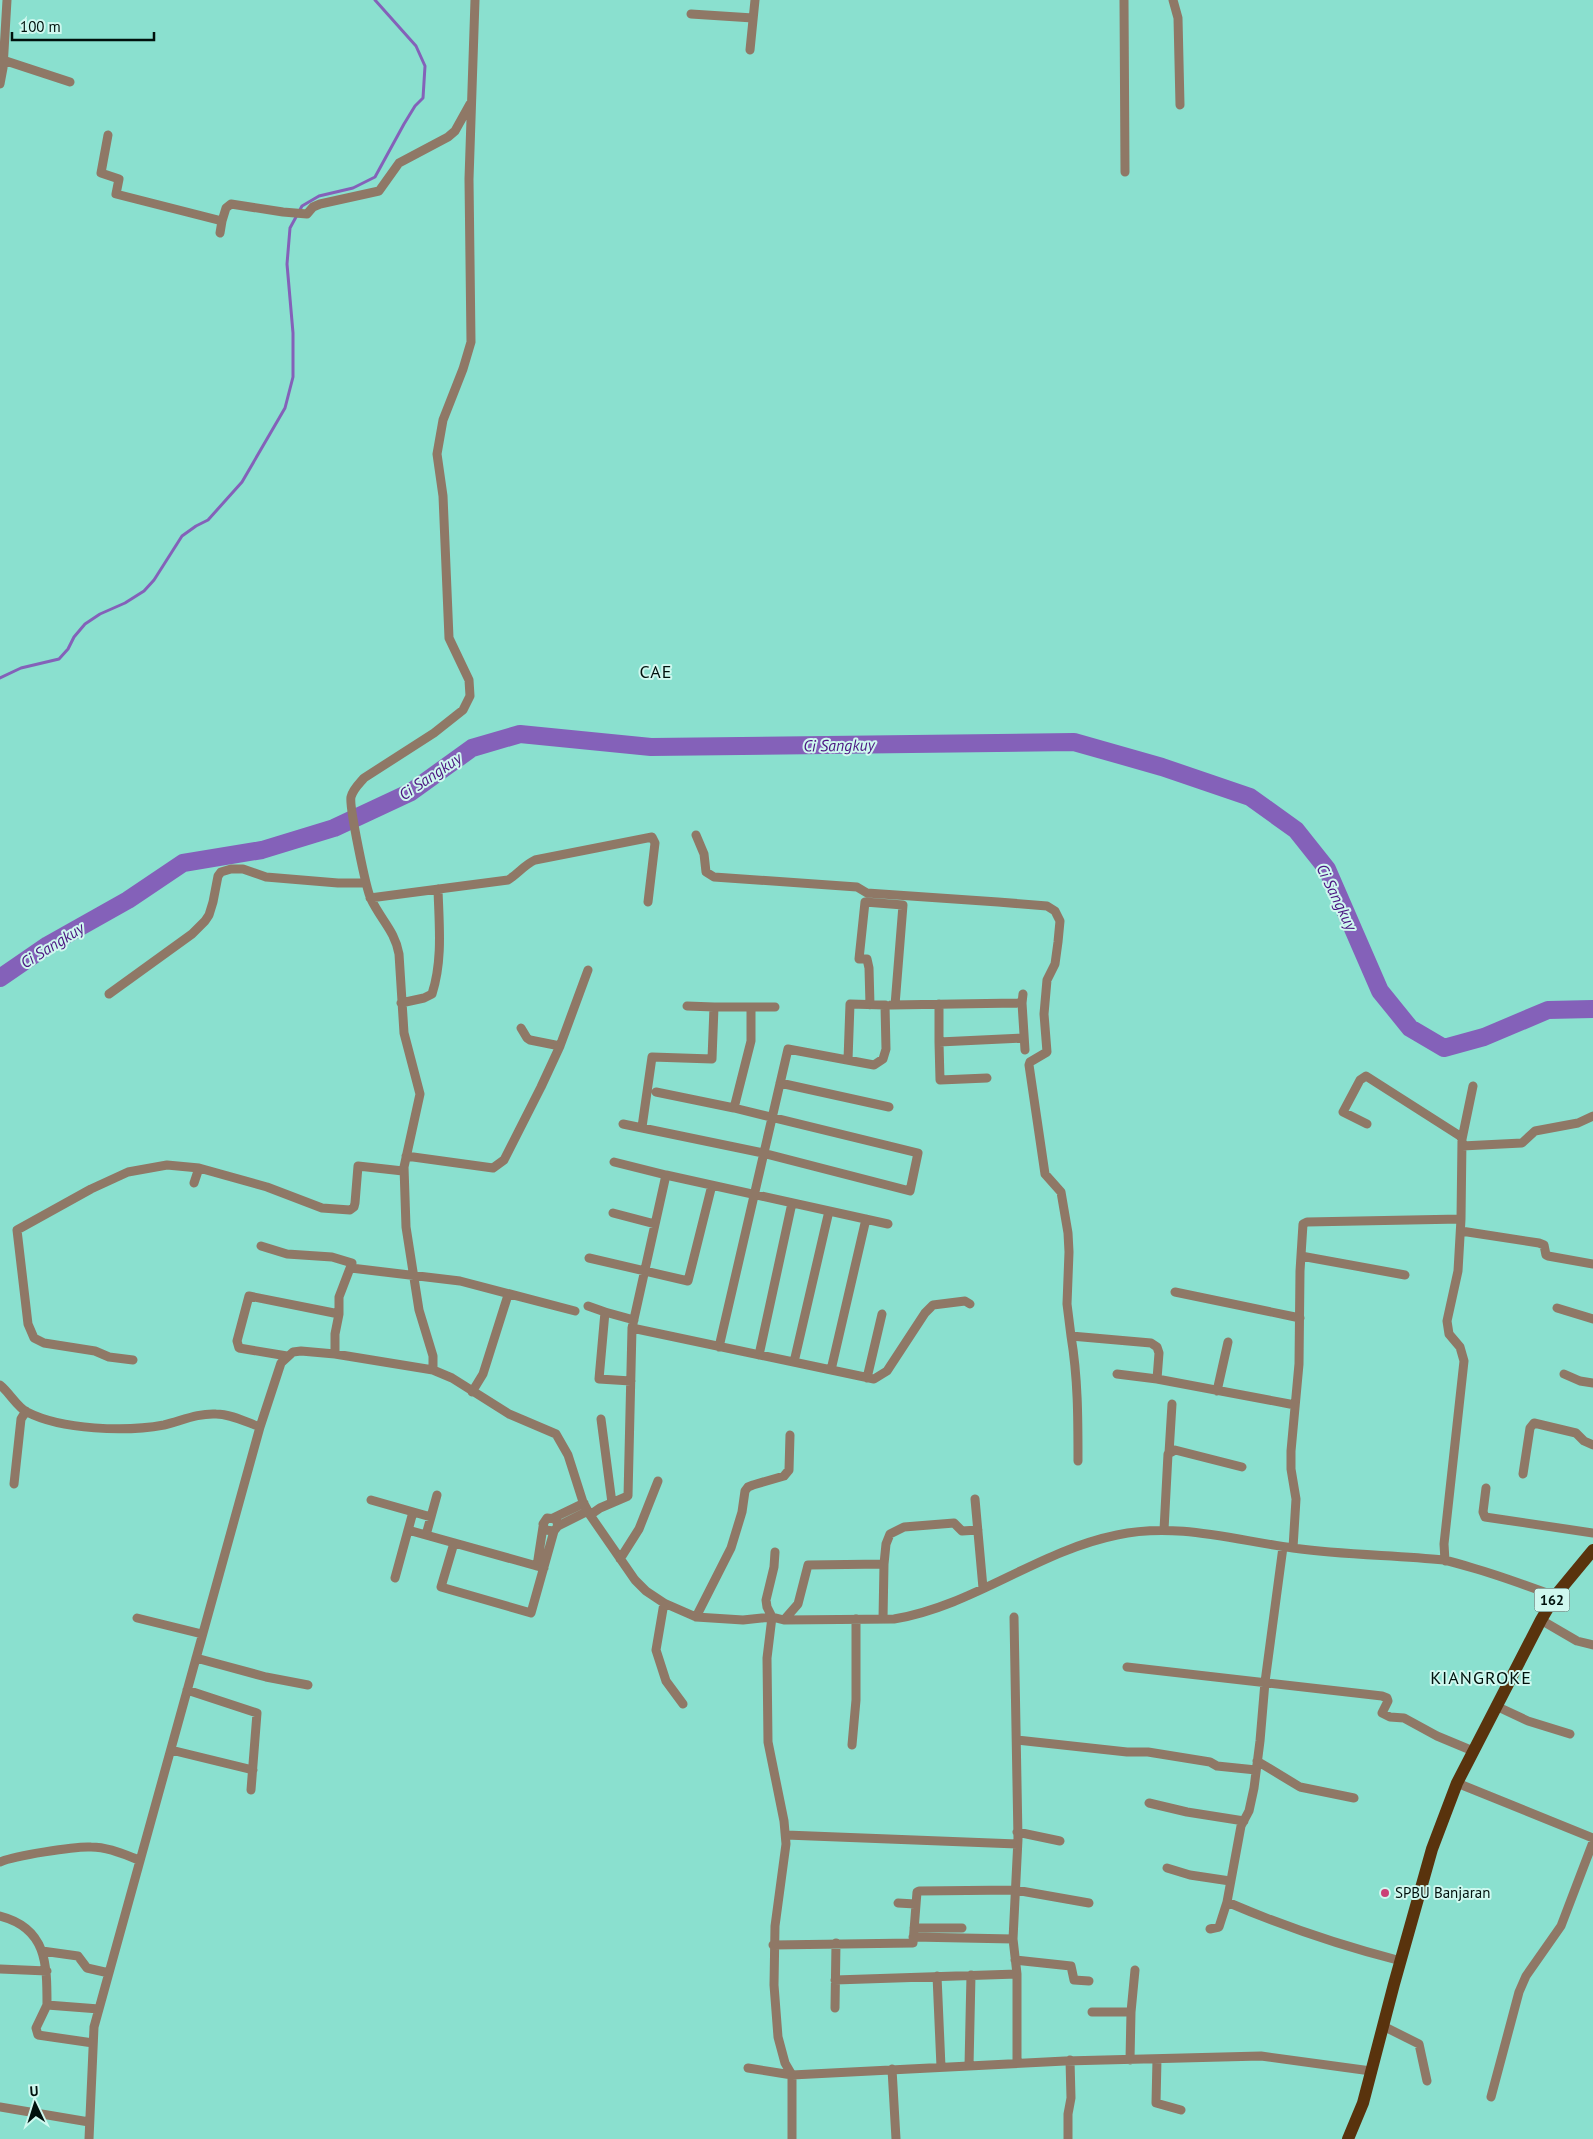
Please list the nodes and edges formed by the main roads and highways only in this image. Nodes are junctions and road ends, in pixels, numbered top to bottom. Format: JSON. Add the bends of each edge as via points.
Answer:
{"nodes":[{"id":1,"x":1591,"y":1557,"type":"edge"},
{"id":2,"x":1348,"y":2139,"type":"edge"}],
"edges":[{"from":1,"to":2,"type":"main road","number":"162","via":[[1555,1596],[1457,1783],[1432,1849],[1363,2103]]}]}
